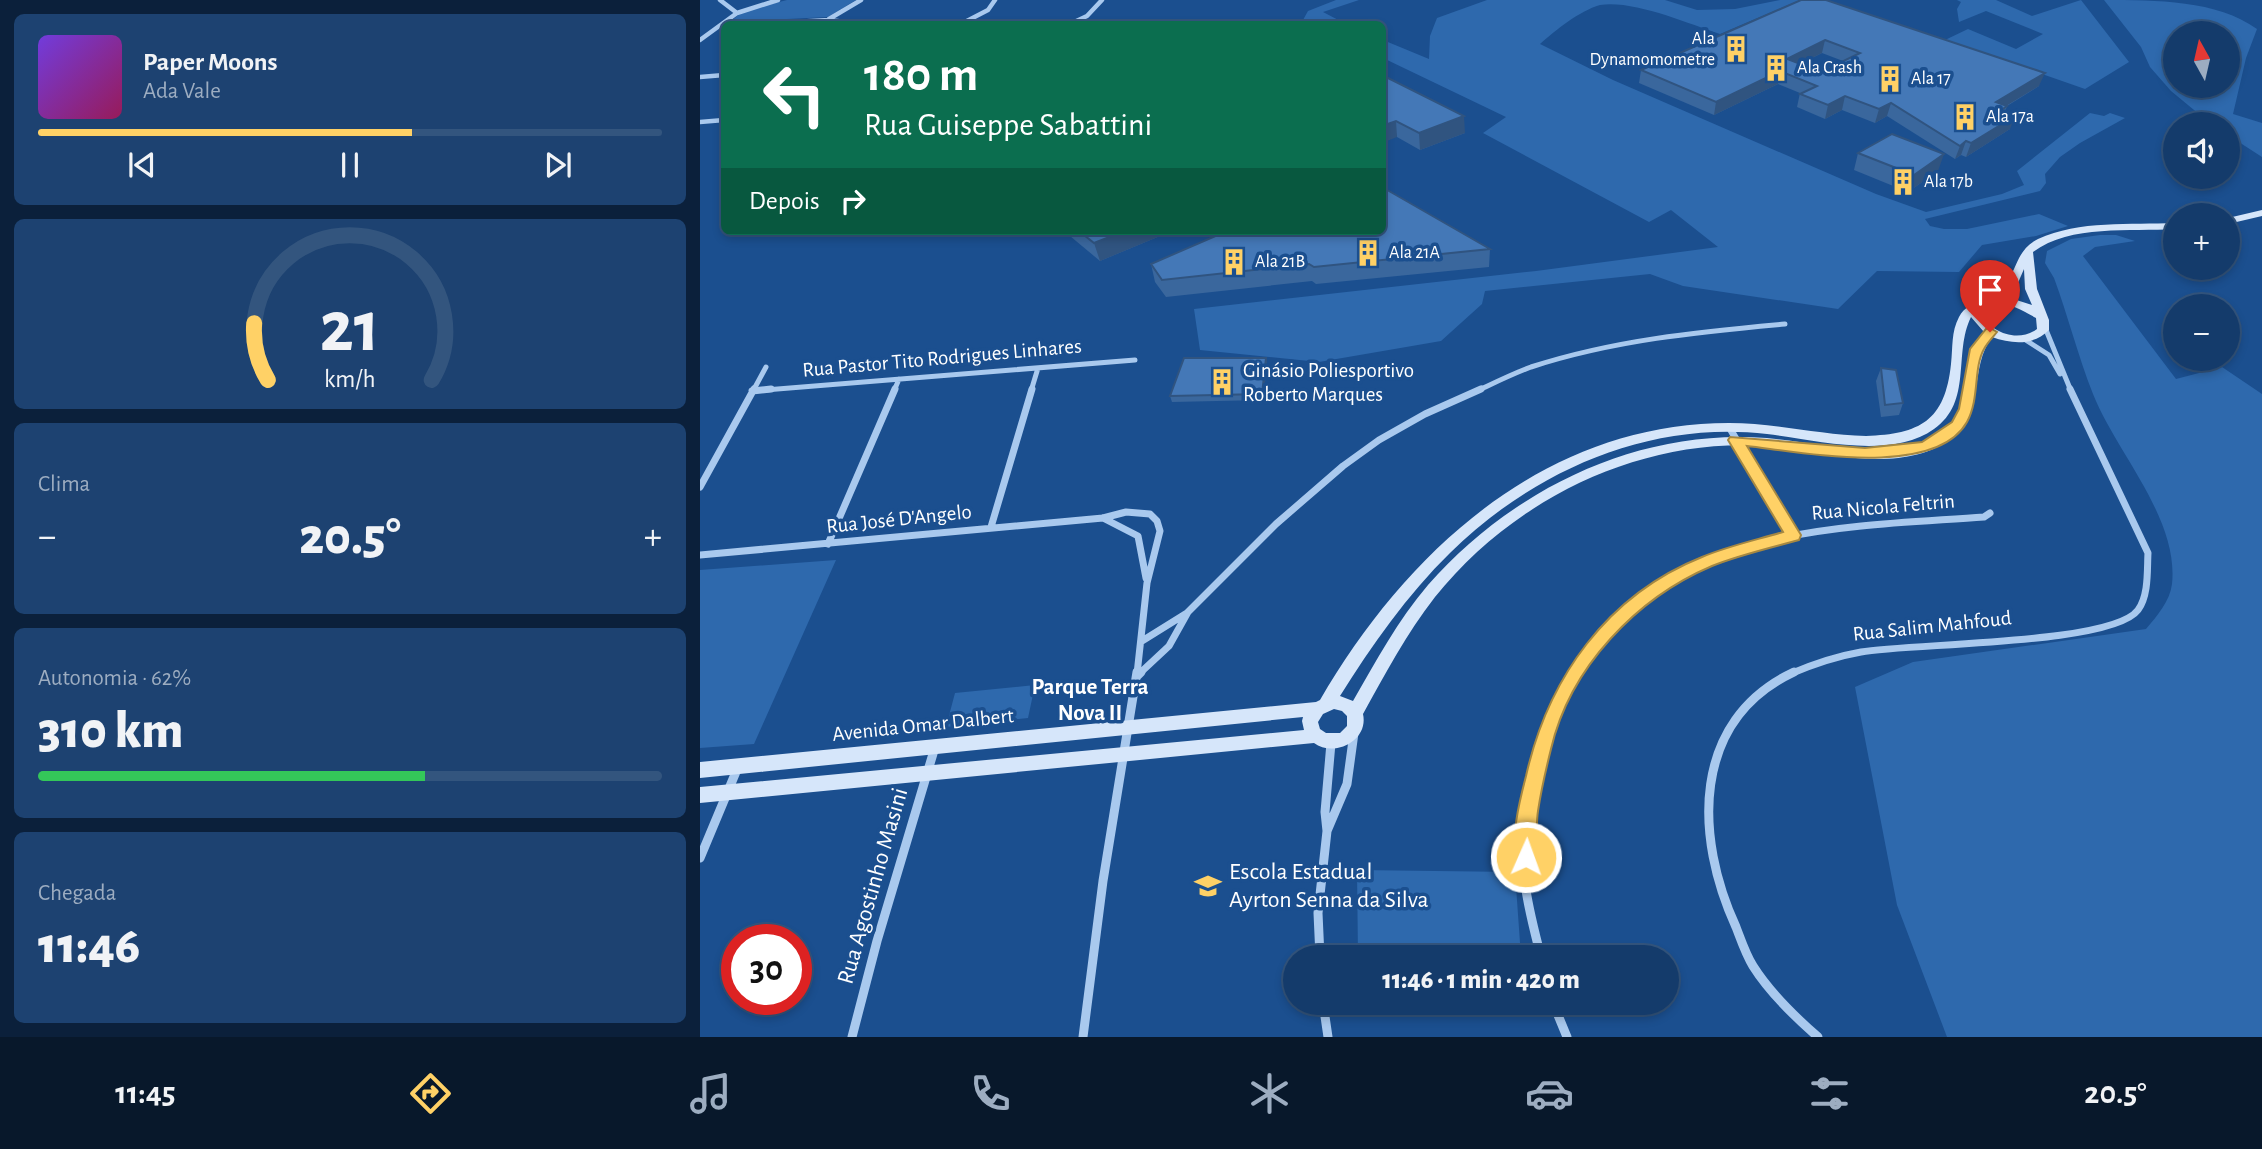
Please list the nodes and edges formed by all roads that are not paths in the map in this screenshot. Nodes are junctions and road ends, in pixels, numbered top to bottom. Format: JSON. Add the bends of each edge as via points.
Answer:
{"nodes":[{"id":1,"x":720,"y":0,"type":"edge"},
{"id":2,"x":778,"y":0,"type":"edge"},
{"id":3,"x":861,"y":0,"type":"edge"},
{"id":4,"x":995,"y":0,"type":"edge"},
{"id":5,"x":1102,"y":0,"type":"edge"},
{"id":6,"x":737,"y":13,"type":"junction"},
{"id":7,"x":828,"y":20,"type":"junction"},
{"id":8,"x":726,"y":21,"type":"edge"},
{"id":9,"x":811,"y":21,"type":"edge"},
{"id":10,"x":836,"y":21,"type":"edge"},
{"id":11,"x":967,"y":21,"type":"edge"},
{"id":12,"x":1076,"y":21,"type":"edge"},
{"id":13,"x":721,"y":24,"type":"edge"},
{"id":14,"x":717,"y":27,"type":"junction"},
{"id":15,"x":721,"y":27,"type":"edge"},
{"id":16,"x":700,"y":40,"type":"edge"},
{"id":17,"x":721,"y":75,"type":"edge"},
{"id":18,"x":700,"y":77,"type":"edge"},
{"id":19,"x":721,"y":120,"type":"edge"},
{"id":20,"x":700,"y":122,"type":"edge"},
{"id":21,"x":2262,"y":213,"type":"edge"},
{"id":22,"x":2240,"y":218,"type":"edge"},
{"id":23,"x":2262,"y":222,"type":"edge"},
{"id":24,"x":2163,"y":227,"type":"edge"},
{"id":25,"x":2240,"y":227,"type":"edge"},
{"id":26,"x":2120,"y":230,"type":"junction"},
{"id":27,"x":2163,"y":234,"type":"edge"},
{"id":28,"x":2028,"y":250,"type":"junction"},
{"id":29,"x":1999,"y":299,"type":"junction"},
{"id":30,"x":1976,"y":306,"type":"junction"},
{"id":31,"x":2042,"y":320,"type":"junction"},
{"id":32,"x":1785,"y":324,"type":"dead end"},
{"id":33,"x":1990,"y":332,"type":"junction"},
{"id":34,"x":2024,"y":339,"type":"junction"},
{"id":35,"x":1135,"y":360,"type":"dead end"},
{"id":36,"x":766,"y":367,"type":"dead end"},
{"id":37,"x":1038,"y":368,"type":"junction"},
{"id":38,"x":899,"y":379,"type":"junction"},
{"id":39,"x":2070,"y":390,"type":"junction"},
{"id":40,"x":752,"y":391,"type":"junction"},
{"id":41,"x":1732,"y":434,"type":"junction"},
{"id":42,"x":700,"y":487,"type":"edge"},
{"id":43,"x":1990,"y":513,"type":"dead end"},
{"id":44,"x":1102,"y":518,"type":"junction"},
{"id":45,"x":991,"y":527,"type":"junction"},
{"id":46,"x":1793,"y":535,"type":"junction"},
{"id":47,"x":828,"y":544,"type":"junction"},
{"id":48,"x":700,"y":555,"type":"edge"},
{"id":49,"x":1147,"y":583,"type":"junction"},
{"id":50,"x":1188,"y":612,"type":"junction"},
{"id":51,"x":1142,"y":641,"type":"junction"},
{"id":52,"x":1137,"y":676,"type":"junction"},
{"id":53,"x":1322,"y":706,"type":"junction"},
{"id":54,"x":1356,"y":713,"type":"junction"},
{"id":55,"x":1127,"y":728,"type":"junction"},
{"id":56,"x":1354,"y":732,"type":"junction"},
{"id":57,"x":1322,"y":739,"type":"junction"},
{"id":58,"x":935,"y":747,"type":"junction"},
{"id":59,"x":1123,"y":753,"type":"junction"},
{"id":60,"x":738,"y":766,"type":"junction"},
{"id":61,"x":700,"y":770,"type":"edge"},
{"id":62,"x":927,"y":773,"type":"junction"},
{"id":63,"x":727,"y":793,"type":"junction"},
{"id":64,"x":700,"y":796,"type":"edge"},
{"id":65,"x":1327,"y":831,"type":"junction"},
{"id":66,"x":700,"y":858,"type":"edge"},
{"id":67,"x":1319,"y":945,"type":"edge"},
{"id":68,"x":1539,"y":945,"type":"edge"},
{"id":69,"x":1325,"y":1015,"type":"edge"},
{"id":70,"x":1558,"y":1015,"type":"edge"},
{"id":71,"x":852,"y":1037,"type":"edge"},
{"id":72,"x":1083,"y":1037,"type":"edge"},
{"id":73,"x":1328,"y":1037,"type":"edge"},
{"id":74,"x":1567,"y":1037,"type":"edge"},
{"id":75,"x":1818,"y":1037,"type":"edge"}],
"edges":[{"from":1,"to":6,"type":"street"},
{"from":2,"to":6,"type":"street"},
{"from":3,"to":7,"type":"street"},
{"from":4,"to":11,"type":"street","via":[[988,10]]},
{"from":5,"to":12,"type":"street"},
{"from":6,"to":8,"type":"street"},
{"from":7,"to":9,"type":"street"},
{"from":7,"to":10,"type":"street"},
{"from":13,"to":14,"type":"street"},
{"from":14,"to":15,"type":"street"},
{"from":14,"to":16,"type":"street"},
{"from":17,"to":18,"type":"street"},
{"from":19,"to":20,"type":"street"},
{"from":21,"to":22,"type":"street"},
{"from":23,"to":25,"type":"street"},
{"from":24,"to":26,"type":"street"},
{"from":26,"to":27,"type":"street"},
{"from":26,"to":28,"type":"street","via":[[2062,234]]},
{"from":28,"to":29,"type":"street","via":[[2012,287]]},
{"from":28,"to":31,"type":"street","via":[[2031,289]]},
{"from":29,"to":30,"type":"street"},
{"from":29,"to":31,"type":"street","via":[[2021,304]]},
{"from":30,"to":33,"type":"street","via":[[1975,318]]},
{"from":30,"to":41,"type":"street","via":[[1959,330],[1950,403],[1925,430],[1885,440]]},
{"from":31,"to":34,"type":"street","via":[[2039,335]]},
{"from":31,"to":39,"type":"street","name":"Rua Salim Mahfoud"},
{"from":32,"to":50,"type":"street","via":[[1611,345],[1529,368],[1461,396],[1379,440],[1343,466],[1240,558]]},
{"from":33,"to":34,"type":"street"},
{"from":33,"to":41,"type":"street","via":[[1976,349],[1966,409],[1958,425],[1926,447],[1865,453]]},
{"from":34,"to":39,"type":"street","name":"Rua Salim Mahfoud","via":[[2049,355]]},
{"from":35,"to":37,"type":"street","name":"Rua Pastor Tito Rodrigues Linhares"},
{"from":36,"to":40,"type":"street"},
{"from":37,"to":38,"type":"street","name":"Rua Pastor Tito Rodrigues Linhares"},
{"from":37,"to":45,"type":"street"},
{"from":38,"to":40,"type":"street","name":"Rua Pastor Tito Rodrigues Linhares"},
{"from":38,"to":47,"type":"street"},
{"from":39,"to":75,"type":"street","name":"Rua Salim Mahfoud","via":[[2148,553],[2147,583],[2138,610],[2120,624],[2069,634],[1860,652],[1791,673],[1754,698],[1716,754],[1707,823],[1721,895],[1753,966],[1794,1016]]},
{"from":40,"to":42,"type":"street"},
{"from":41,"to":46,"type":"street"},
{"from":41,"to":53,"type":"street","via":[[1669,432],[1600,452],[1490,509],[1415,582]]},
{"from":41,"to":54,"type":"street","via":[[1630,458],[1582,477],[1539,498],[1490,532],[1430,594],[1387,655]]},
{"from":43,"to":46,"type":"street","name":"Rua Nicola Feltrin"},
{"from":44,"to":45,"type":"street","name":"Rua José D'Angelo"},
{"from":44,"to":49,"type":"street","via":[[1138,536]]},
{"from":44,"to":49,"type":"street","name":"Rua José D'Angelo","via":[[1139,512],[1157,521],[1160,531]]},
{"from":45,"to":47,"type":"street","name":"Rua José D'Angelo"},
{"from":46,"to":68,"type":"street","name":"Rua Nicola Feltrin","via":[[1707,561],[1657,588],[1615,621],[1580,666],[1542,744],[1527,814],[1525,879]]},
{"from":47,"to":48,"type":"street","name":"Rua José D'Angelo"},
{"from":49,"to":51,"type":"street"},
{"from":50,"to":51,"type":"street"},
{"from":50,"to":52,"type":"street","via":[[1169,646]]},
{"from":51,"to":52,"type":"street"},
{"from":52,"to":55,"type":"street"},
{"from":53,"to":54,"type":"street","via":[[1344,703]]},
{"from":53,"to":55,"type":"street","name":"Avenida Omar Dalbert"},
{"from":53,"to":57,"type":"street","via":[[1310,721]]},
{"from":54,"to":56,"type":"street"},
{"from":55,"to":58,"type":"street","name":"Avenida Omar Dalbert"},
{"from":55,"to":59,"type":"street"},
{"from":56,"to":57,"type":"street","via":[[1343,740]]},
{"from":56,"to":65,"type":"street","via":[[1342,806]]},
{"from":57,"to":59,"type":"street"},
{"from":57,"to":65,"type":"street"},
{"from":58,"to":60,"type":"street","name":"Avenida Omar Dalbert"},
{"from":58,"to":62,"type":"street","name":"Rua Agostinho Masini"},
{"from":59,"to":62,"type":"street"},
{"from":59,"to":72,"type":"street"},
{"from":60,"to":61,"type":"street","name":"Avenida Omar Dalbert"},
{"from":60,"to":63,"type":"street"},
{"from":62,"to":63,"type":"street"},
{"from":62,"to":71,"type":"street","name":"Rua Agostinho Masini"},
{"from":63,"to":64,"type":"street"},
{"from":63,"to":66,"type":"street"},
{"from":65,"to":67,"type":"street","via":[[1318,913]]},
{"from":69,"to":73,"type":"street"},
{"from":70,"to":74,"type":"street"}]}
